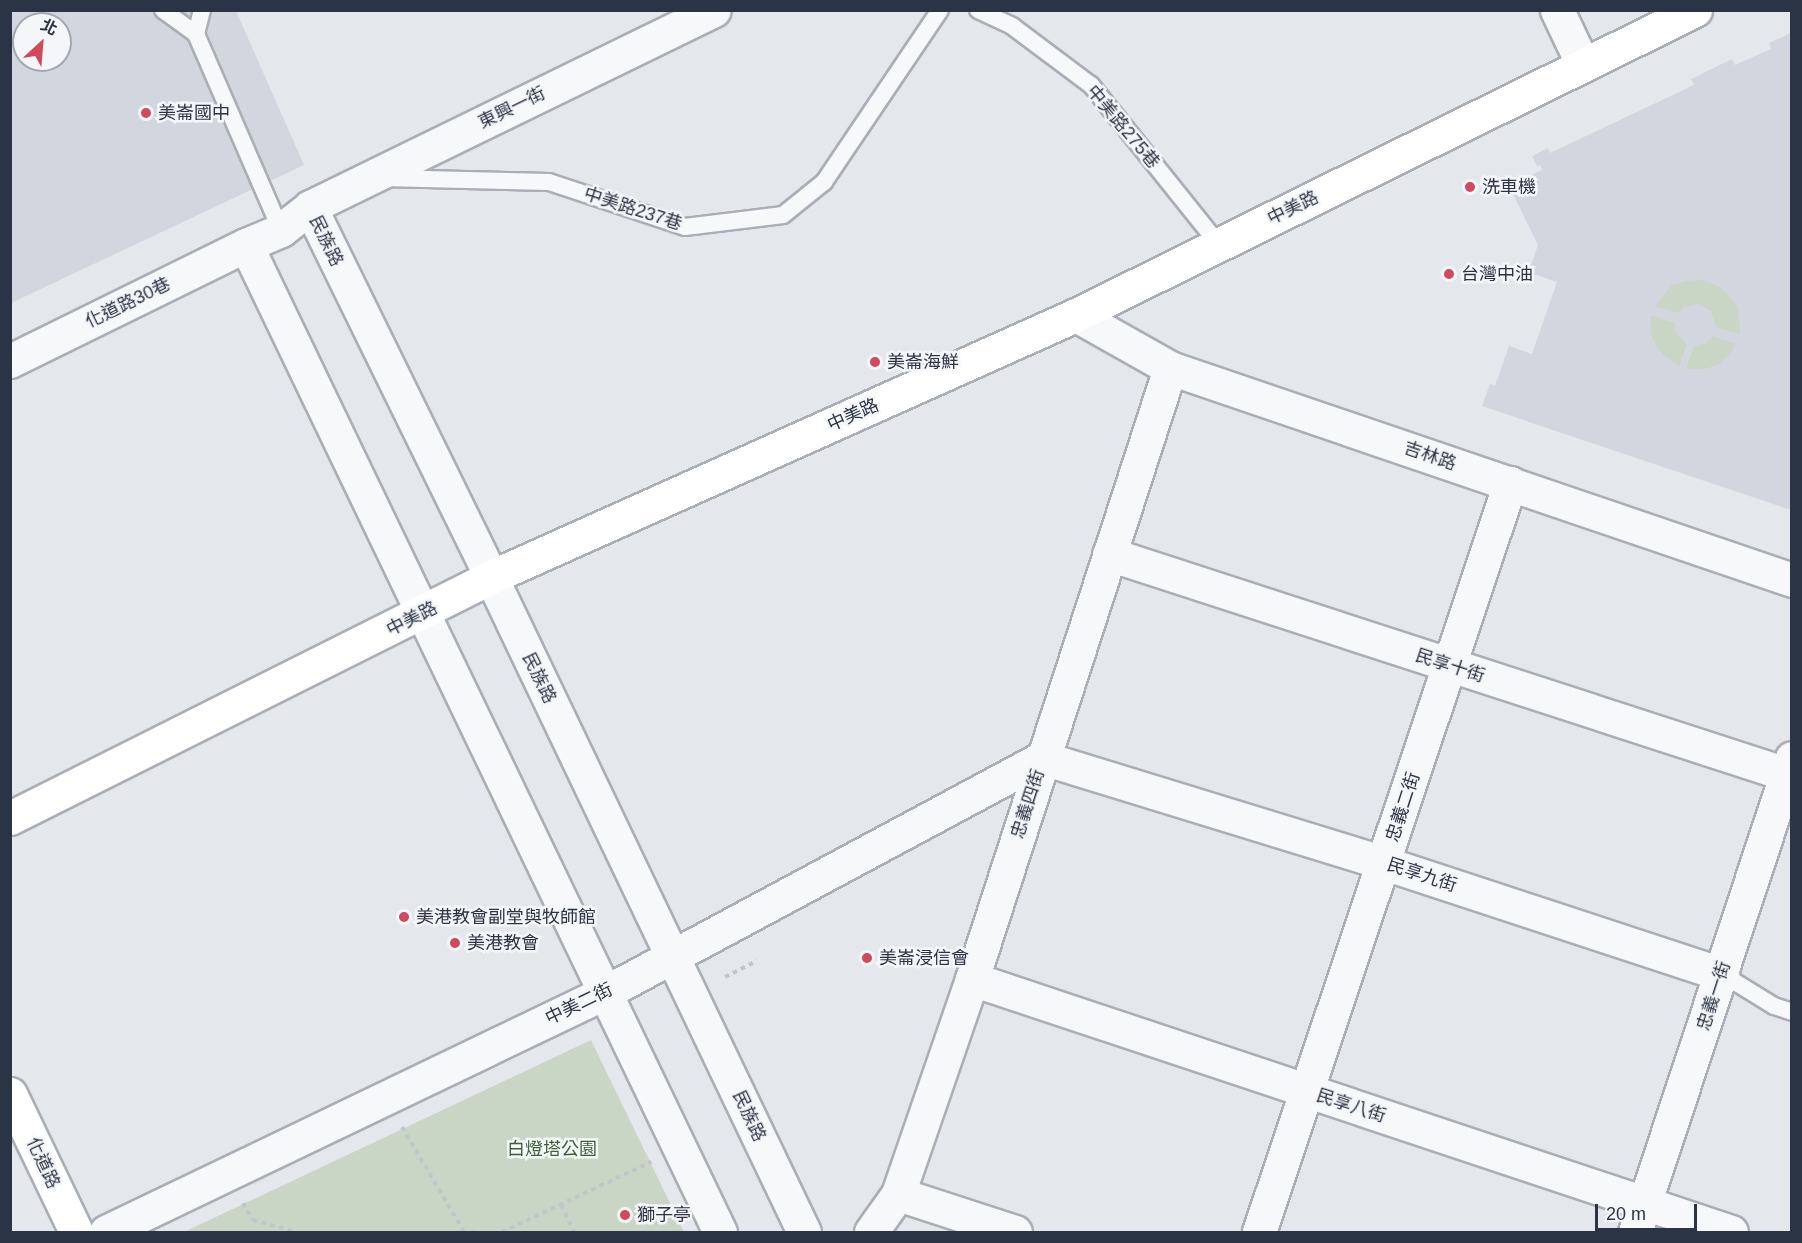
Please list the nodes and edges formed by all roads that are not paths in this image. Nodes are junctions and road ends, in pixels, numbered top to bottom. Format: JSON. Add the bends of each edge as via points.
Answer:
{"nodes":[{"id":1,"x":163,"y":10,"type":"edge"},
{"id":2,"x":202,"y":10,"type":"edge"},
{"id":3,"x":714,"y":10,"type":"edge"},
{"id":4,"x":940,"y":10,"type":"edge"},
{"id":5,"x":978,"y":10,"type":"edge"},
{"id":6,"x":1557,"y":10,"type":"edge"},
{"id":7,"x":1695,"y":10,"type":"edge"},
{"id":8,"x":196,"y":34,"type":"junction"},
{"id":9,"x":1583,"y":65,"type":"junction"},
{"id":10,"x":368,"y":178,"type":"junction"},
{"id":11,"x":310,"y":207,"type":"junction"},
{"id":12,"x":281,"y":230,"type":"junction"},
{"id":13,"x":246,"y":244,"type":"junction"},
{"id":14,"x":1219,"y":245,"type":"junction"},
{"id":15,"x":1076,"y":315,"type":"junction"},
{"id":16,"x":10,"y":360,"type":"edge"},
{"id":17,"x":1170,"y":368,"type":"junction"},
{"id":18,"x":1510,"y":483,"type":"junction"},
{"id":19,"x":1108,"y":554,"type":"junction"},
{"id":20,"x":491,"y":577,"type":"junction"},
{"id":21,"x":1791,"y":580,"type":"edge"},
{"id":22,"x":423,"y":613,"type":"junction"},
{"id":23,"x":1450,"y":666,"type":"junction"},
{"id":24,"x":1043,"y":758,"type":"junction"},
{"id":25,"x":1790,"y":770,"type":"edge"},
{"id":26,"x":10,"y":818,"type":"edge"},
{"id":27,"x":1384,"y":862,"type":"junction"},
{"id":28,"x":673,"y":956,"type":"junction"},
{"id":29,"x":1722,"y":974,"type":"junction"},
{"id":30,"x":972,"y":979,"type":"junction"},
{"id":31,"x":606,"y":992,"type":"junction"},
{"id":32,"x":1791,"y":1012,"type":"edge"},
{"id":33,"x":1306,"y":1091,"type":"junction"},
{"id":34,"x":10,"y":1094,"type":"edge"},
{"id":35,"x":898,"y":1194,"type":"junction"},
{"id":36,"x":1640,"y":1218,"type":"edge"},
{"id":37,"x":76,"y":1233,"type":"edge"},
{"id":38,"x":106,"y":1233,"type":"edge"},
{"id":39,"x":720,"y":1233,"type":"edge"},
{"id":40,"x":804,"y":1233,"type":"edge"},
{"id":41,"x":871,"y":1233,"type":"edge"},
{"id":42,"x":1015,"y":1233,"type":"edge"},
{"id":43,"x":1260,"y":1233,"type":"edge"},
{"id":44,"x":1731,"y":1233,"type":"edge"}],
"edges":[{"from":1,"to":8,"type":"lane"},
{"from":2,"to":8,"type":"lane"},
{"from":3,"to":10,"type":"street","name":"東興一街"},
{"from":4,"to":10,"type":"lane","name":"中美路237巷","via":[[824,182],[783,215],[685,227],[549,182]]},
{"from":5,"to":14,"type":"lane","name":"中美路275巷","via":[[1012,26],[1091,85]]},
{"from":6,"to":9,"type":"street"},
{"from":7,"to":9,"type":"street","name":"中美路"},
{"from":8,"to":12,"type":"lane"},
{"from":9,"to":14,"type":"street","name":"中美路"},
{"from":10,"to":11,"type":"street","name":"東興一街"},
{"from":11,"to":12,"type":"street","name":"民族路"},
{"from":11,"to":20,"type":"street","name":"民族路"},
{"from":12,"to":13,"type":"street","name":"民族路"},
{"from":13,"to":16,"type":"street","name":"化道路30巷"},
{"from":13,"to":22,"type":"street"},
{"from":14,"to":15,"type":"street","name":"中美路"},
{"from":15,"to":17,"type":"street","name":"吉林路"},
{"from":15,"to":20,"type":"street","name":"中美路"},
{"from":17,"to":18,"type":"street","name":"吉林路"},
{"from":17,"to":19,"type":"street","name":"忠義四街"},
{"from":18,"to":21,"type":"street","name":"吉林路"},
{"from":18,"to":23,"type":"street","name":"忠義二街"},
{"from":19,"to":23,"type":"street","name":"民享十街"},
{"from":19,"to":24,"type":"street","name":"忠義四街"},
{"from":20,"to":22,"type":"street","name":"中美路"},
{"from":20,"to":28,"type":"street","name":"民族路"},
{"from":22,"to":26,"type":"street","name":"中美路"},
{"from":22,"to":31,"type":"street"},
{"from":23,"to":25,"type":"street","name":"民享十街"},
{"from":23,"to":27,"type":"street","name":"忠義二街"},
{"from":24,"to":27,"type":"street","name":"民享九街"},
{"from":24,"to":28,"type":"street","name":"中美二街"},
{"from":24,"to":30,"type":"street","name":"忠義四街"},
{"from":25,"to":29,"type":"street","name":"忠義一街"},
{"from":27,"to":29,"type":"street","name":"民享九街"},
{"from":27,"to":33,"type":"street","name":"忠義二街"},
{"from":28,"to":31,"type":"street","name":"中美二街"},
{"from":28,"to":40,"type":"street","name":"民族路"},
{"from":29,"to":32,"type":"lane","name":"民享九街"},
{"from":29,"to":36,"type":"street","name":"忠義一街"},
{"from":30,"to":33,"type":"street","name":"民享八街"},
{"from":30,"to":35,"type":"street","name":"忠義四街"},
{"from":31,"to":38,"type":"street","name":"中美二街"},
{"from":31,"to":39,"type":"street"},
{"from":33,"to":36,"type":"street","name":"民享八街"},
{"from":33,"to":43,"type":"street","name":"忠義二街"},
{"from":34,"to":37,"type":"street","name":"化道路"},
{"from":35,"to":41,"type":"street","name":"忠義四街"},
{"from":35,"to":42,"type":"street"},
{"from":36,"to":44,"type":"street","name":"民享八街"}]}
